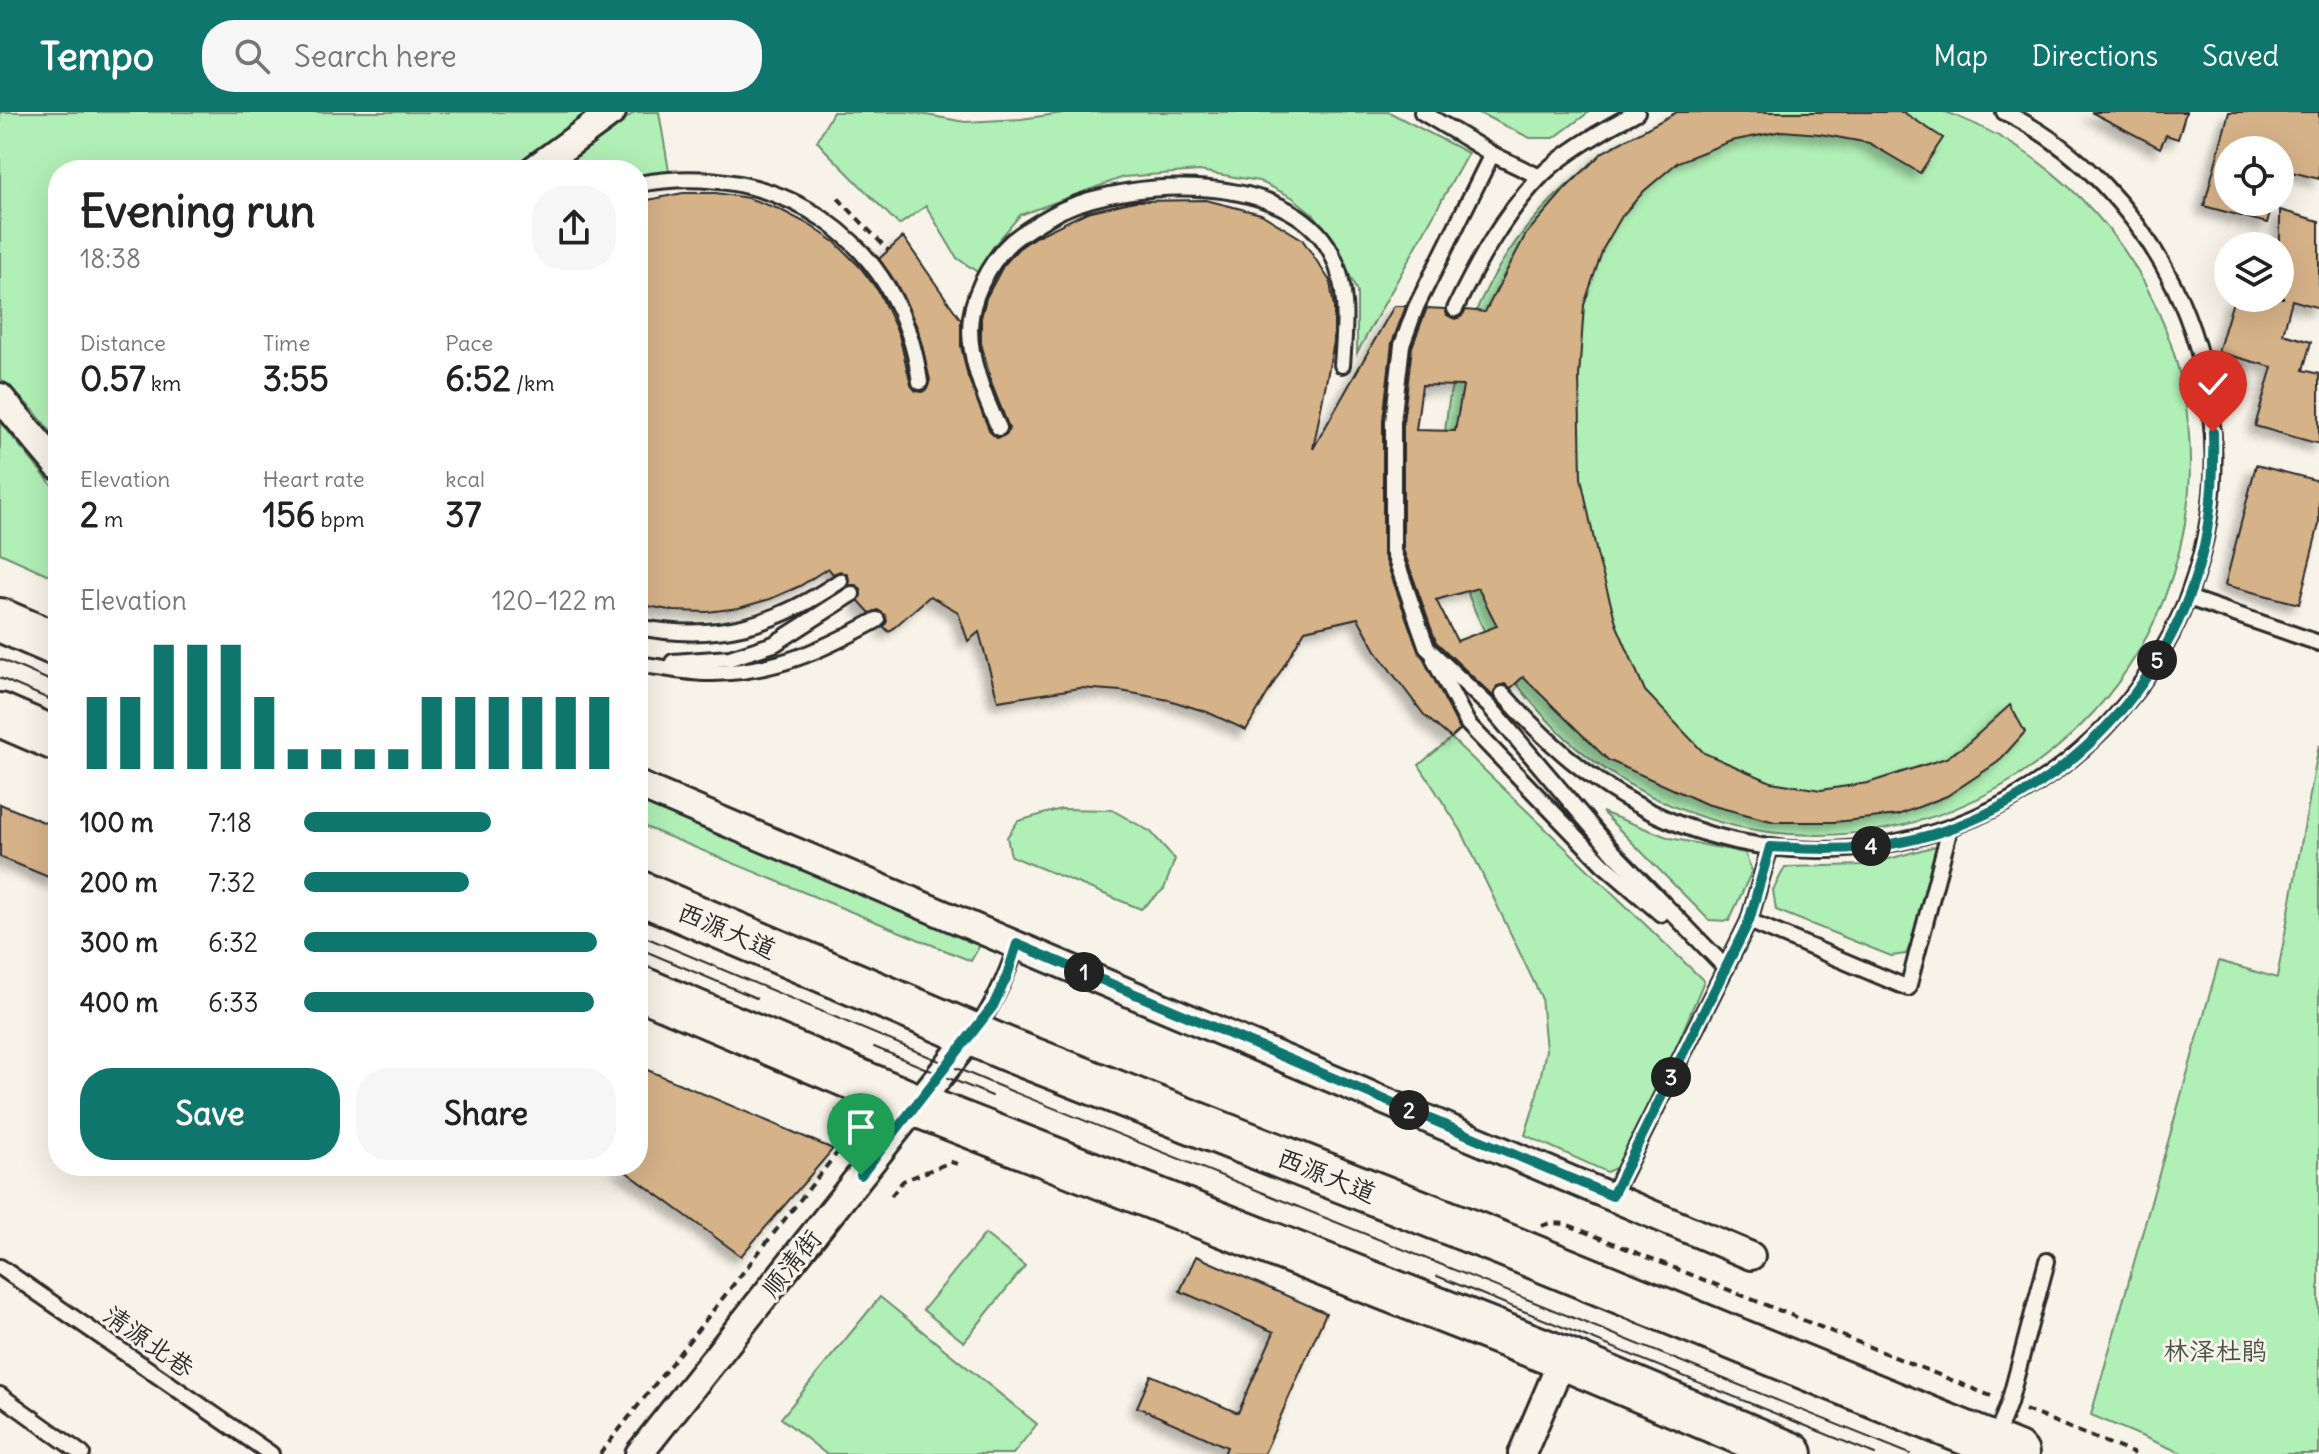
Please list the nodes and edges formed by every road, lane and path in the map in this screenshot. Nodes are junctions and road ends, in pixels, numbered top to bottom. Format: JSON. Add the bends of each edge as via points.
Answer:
{"nodes":[{"id":1,"x":612,"y":112,"type":"edge"},
{"id":2,"x":1422,"y":112,"type":"edge"},
{"id":3,"x":1637,"y":112,"type":"edge"},
{"id":4,"x":2004,"y":112,"type":"edge"},
{"id":5,"x":1492,"y":154,"type":"junction"},
{"id":6,"x":547,"y":160,"type":"edge"},
{"id":7,"x":1540,"y":177,"type":"junction"},
{"id":8,"x":648,"y":182,"type":"edge"},
{"id":9,"x":838,"y":198,"type":"dead end"},
{"id":10,"x":888,"y":250,"type":"dead end"},
{"id":11,"x":1455,"y":309,"type":"dead end"},
{"id":12,"x":1342,"y":365,"type":"dead end"},
{"id":13,"x":920,"y":382,"type":"dead end"},
{"id":14,"x":0,"y":397,"type":"edge"},
{"id":15,"x":999,"y":428,"type":"dead end"},
{"id":16,"x":48,"y":454,"type":"edge"},
{"id":17,"x":840,"y":581,"type":"dead end"},
{"id":18,"x":852,"y":594,"type":"dead end"},
{"id":19,"x":2188,"y":598,"type":"junction"},
{"id":20,"x":0,"y":620,"type":"edge"},
{"id":21,"x":877,"y":620,"type":"dead end"},
{"id":22,"x":648,"y":629,"type":"edge"},
{"id":23,"x":48,"y":641,"type":"edge"},
{"id":24,"x":2319,"y":643,"type":"edge"},
{"id":25,"x":1427,"y":648,"type":"junction"},
{"id":26,"x":648,"y":663,"type":"edge"},
{"id":27,"x":648,"y":665,"type":"edge"},
{"id":28,"x":1503,"y":694,"type":"dead end"},
{"id":29,"x":0,"y":715,"type":"edge"},
{"id":30,"x":48,"y":736,"type":"edge"},
{"id":31,"x":648,"y":789,"type":"edge"},
{"id":32,"x":1950,"y":828,"type":"junction"},
{"id":33,"x":1770,"y":847,"type":"junction"},
{"id":34,"x":648,"y":896,"type":"edge"},
{"id":35,"x":1749,"y":921,"type":"junction"},
{"id":36,"x":1017,"y":944,"type":"junction"},
{"id":37,"x":1726,"y":968,"type":"junction"},
{"id":38,"x":648,"y":991,"type":"edge"},
{"id":39,"x":972,"y":1035,"type":"junction"},
{"id":40,"x":824,"y":1103,"type":"dead end"},
{"id":41,"x":916,"y":1105,"type":"junction"},
{"id":42,"x":856,"y":1126,"type":"dead end"},
{"id":43,"x":839,"y":1129,"type":"junction"},
{"id":44,"x":961,"y":1165,"type":"dead end"},
{"id":45,"x":891,"y":1196,"type":"dead end"},
{"id":46,"x":1612,"y":1196,"type":"junction"},
{"id":47,"x":1505,"y":1245,"type":"junction"},
{"id":48,"x":1751,"y":1256,"type":"dead end"},
{"id":49,"x":2047,"y":1261,"type":"dead end"},
{"id":50,"x":0,"y":1267,"type":"edge"},
{"id":51,"x":1563,"y":1358,"type":"junction"},
{"id":52,"x":0,"y":1395,"type":"edge"},
{"id":53,"x":2009,"y":1403,"type":"junction"},
{"id":54,"x":2006,"y":1449,"type":"edge"},
{"id":55,"x":82,"y":1454,"type":"edge"},
{"id":56,"x":271,"y":1454,"type":"edge"},
{"id":57,"x":600,"y":1454,"type":"edge"},
{"id":58,"x":639,"y":1454,"type":"edge"},
{"id":59,"x":1522,"y":1454,"type":"edge"},
{"id":60,"x":1791,"y":1454,"type":"edge"},
{"id":61,"x":2135,"y":1454,"type":"edge"}],
"edges":[{"from":1,"to":6,"type":"street"},
{"from":2,"to":5,"type":"lane"},
{"from":3,"to":7,"type":"lane"},
{"from":4,"to":19,"type":"lane","via":[[2054,143],[2117,200],[2166,270],[2184,308],[2208,389],[2214,474],[2210,516]]},
{"from":5,"to":7,"type":"lane"},
{"from":5,"to":25,"type":"lane","via":[[1402,345],[1393,422],[1393,551]]},
{"from":7,"to":11,"type":"lane","via":[[1493,238]]},
{"from":8,"to":13,"type":"lane","via":[[726,180],[782,196],[819,216],[852,242],[880,275],[901,312],[921,366]]},
{"from":9,"to":10,"type":"path"},
{"from":12,"to":15,"type":"lane","via":[[1343,290],[1330,251],[1303,219],[1235,191],[1144,189],[1063,210],[1017,236],[995,260],[971,317],[972,361]]},
{"from":14,"to":16,"type":"street"},
{"from":17,"to":22,"type":"lane","via":[[804,605],[744,628],[681,634]]},
{"from":18,"to":26,"type":"lane","via":[[774,644],[730,658]]},
{"from":19,"to":24,"type":"lane"},
{"from":19,"to":32,"type":"lane","via":[[2149,674],[2095,739],[2028,792]]},
{"from":20,"to":23,"type":"main road"},
{"from":21,"to":27,"type":"lane","via":[[825,648],[766,669],[710,673]]},
{"from":25,"to":37,"type":"lane","via":[[1489,706],[1614,853]]},
{"from":25,"to":37,"type":"lane","via":[[1468,724],[1603,864]]},
{"from":28,"to":33,"type":"lane","via":[[1546,740],[1604,786],[1684,826]]},
{"from":29,"to":30,"type":"main road"},
{"from":31,"to":36,"type":"street"},
{"from":32,"to":33,"type":"lane","via":[[1892,844],[1846,849]]},
{"from":32,"to":35,"type":"lane","via":[[1908,988]]},
{"from":33,"to":35,"type":"lane"},
{"from":34,"to":39,"type":"main road","name":"西源大道"},
{"from":35,"to":37,"type":"lane"},
{"from":36,"to":39,"type":"lane","via":[[993,1006]]},
{"from":36,"to":46,"type":"street"},
{"from":37,"to":46,"type":"lane"},
{"from":38,"to":41,"type":"main road"},
{"from":39,"to":41,"type":"street","name":"顺清街"},
{"from":39,"to":47,"type":"main road","name":"西源大道"},
{"from":40,"to":43,"type":"path","via":[[837,1109]]},
{"from":41,"to":51,"type":"main road"},
{"from":41,"to":58,"type":"street","name":"顺清街"},
{"from":42,"to":43,"type":"path"},
{"from":43,"to":57,"type":"path","via":[[840,1149]]},
{"from":44,"to":45,"type":"path","via":[[951,1162],[903,1181]]},
{"from":46,"to":48,"type":"street"},
{"from":47,"to":53,"type":"path","via":[[1526,1231],[1566,1224]]},
{"from":47,"to":54,"type":"main road","name":"西源大道"},
{"from":49,"to":53,"type":"lane"},
{"from":50,"to":56,"type":"lane","name":"清源北巷"},
{"from":51,"to":59,"type":"street"},
{"from":51,"to":60,"type":"main road"},
{"from":52,"to":55,"type":"lane"},
{"from":53,"to":54,"type":"lane"},
{"from":53,"to":61,"type":"path"}]}
